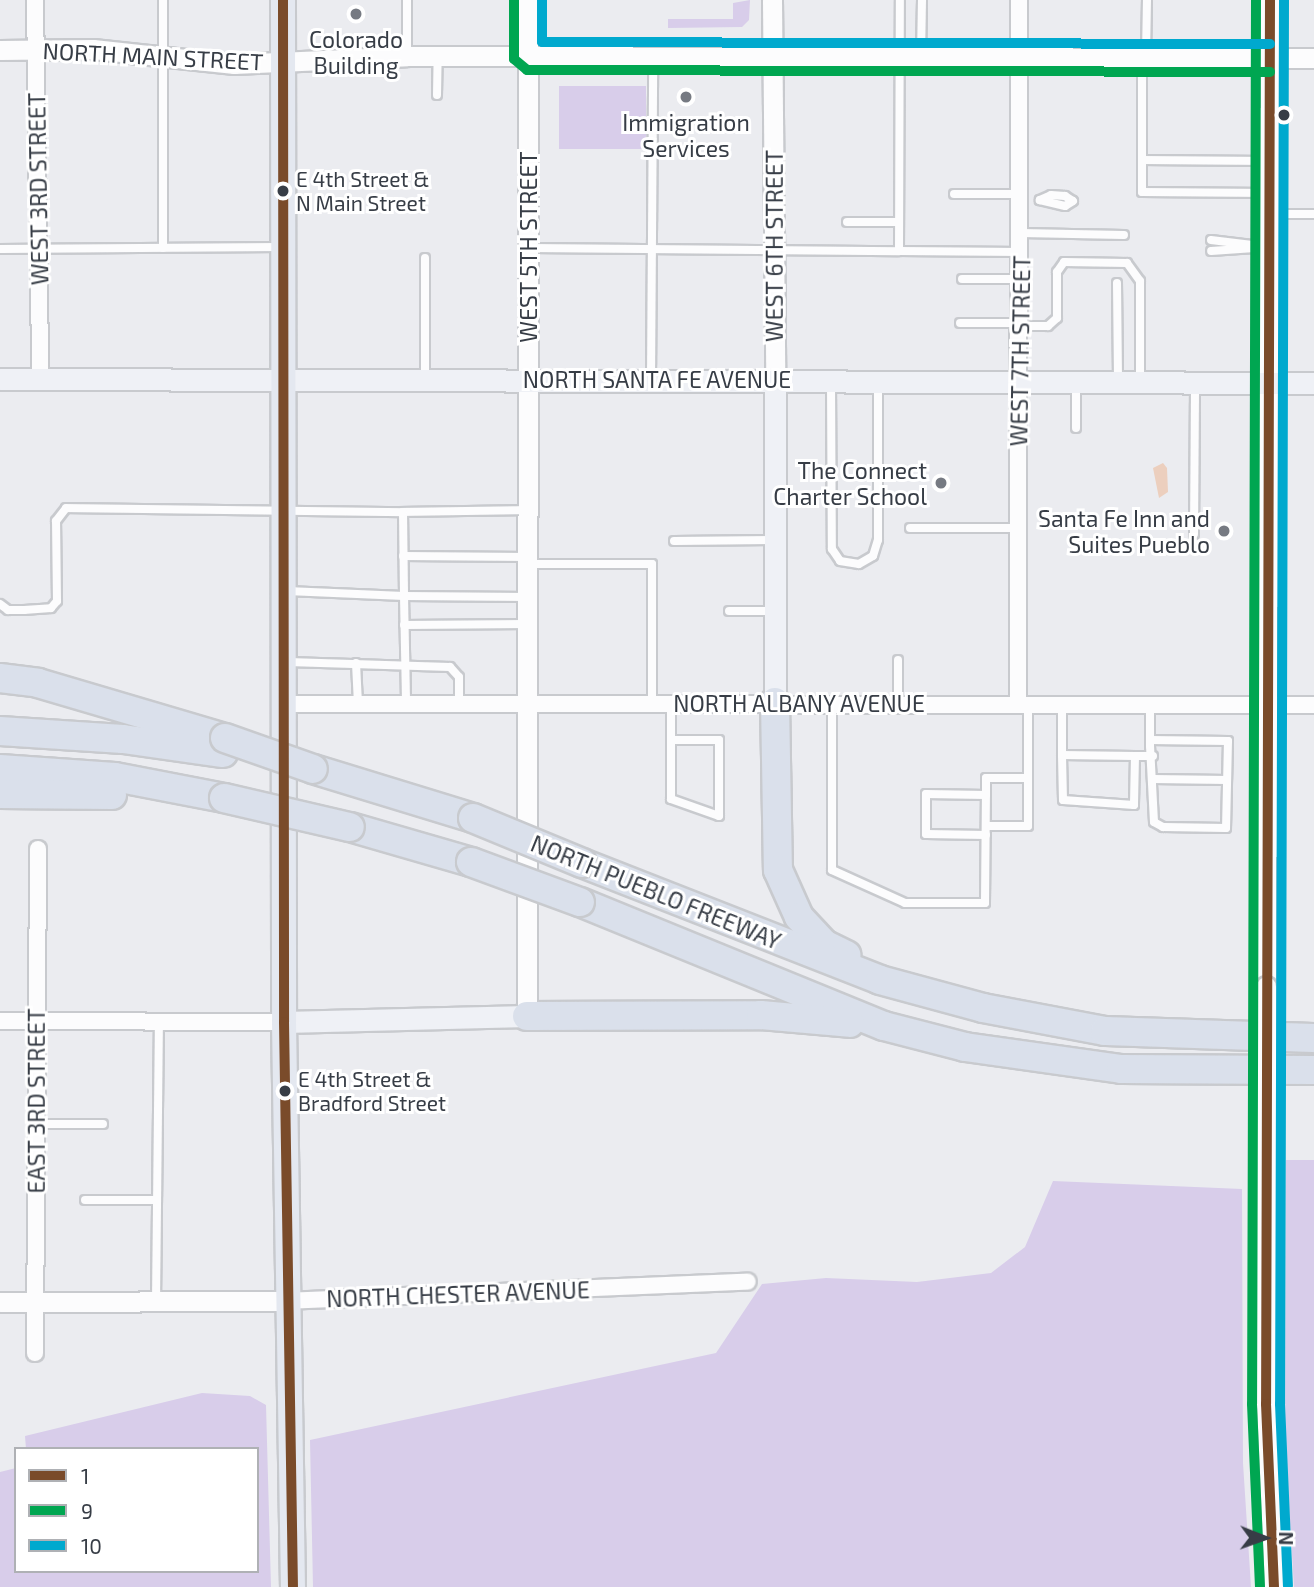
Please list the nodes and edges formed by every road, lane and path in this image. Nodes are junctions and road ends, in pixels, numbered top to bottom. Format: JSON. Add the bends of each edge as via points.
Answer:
{"nodes":[{"id":1,"x":35,"y":0,"type":"edge"},
{"id":2,"x":163,"y":0,"type":"edge"},
{"id":3,"x":284,"y":0,"type":"edge"},
{"id":4,"x":407,"y":0,"type":"edge"},
{"id":5,"x":528,"y":0,"type":"edge"},
{"id":6,"x":772,"y":0,"type":"edge"},
{"id":7,"x":900,"y":0,"type":"edge"},
{"id":8,"x":922,"y":0,"type":"edge"},
{"id":9,"x":1019,"y":0,"type":"edge"},
{"id":10,"x":1147,"y":0,"type":"edge"},
{"id":11,"x":1269,"y":0,"type":"edge"},
{"id":12,"x":0,"y":50,"type":"edge"},
{"id":13,"x":35,"y":50,"type":"junction"},
{"id":14,"x":407,"y":56,"type":"junction"},
{"id":15,"x":438,"y":56,"type":"junction"},
{"id":16,"x":528,"y":56,"type":"junction"},
{"id":17,"x":163,"y":57,"type":"junction"},
{"id":18,"x":653,"y":57,"type":"junction"},
{"id":19,"x":773,"y":57,"type":"junction"},
{"id":20,"x":900,"y":58,"type":"junction"},
{"id":21,"x":921,"y":58,"type":"junction"},
{"id":22,"x":1270,"y":58,"type":"junction"},
{"id":23,"x":1314,"y":58,"type":"edge"},
{"id":24,"x":1019,"y":59,"type":"junction"},
{"id":25,"x":1144,"y":59,"type":"junction"},
{"id":26,"x":284,"y":61,"type":"junction"},
{"id":27,"x":437,"y":95,"type":"dead end"},
{"id":28,"x":1142,"y":160,"type":"junction"},
{"id":29,"x":1269,"y":161,"type":"junction"},
{"id":30,"x":1269,"y":193,"type":"junction"},
{"id":31,"x":954,"y":194,"type":"dead end"},
{"id":32,"x":1021,"y":197,"type":"junction"},
{"id":33,"x":1040,"y":200,"type":"dead end"},
{"id":34,"x":1269,"y":214,"type":"junction"},
{"id":35,"x":1314,"y":214,"type":"edge"},
{"id":36,"x":846,"y":222,"type":"dead end"},
{"id":37,"x":899,"y":222,"type":"junction"},
{"id":38,"x":1021,"y":233,"type":"junction"},
{"id":39,"x":1124,"y":235,"type":"dead end"},
{"id":40,"x":1211,"y":240,"type":"dead end"},
{"id":41,"x":284,"y":247,"type":"junction"},
{"id":42,"x":1269,"y":247,"type":"junction"},
{"id":43,"x":163,"y":248,"type":"junction"},
{"id":44,"x":528,"y":248,"type":"junction"},
{"id":45,"x":0,"y":249,"type":"edge"},
{"id":46,"x":40,"y":249,"type":"junction"},
{"id":47,"x":652,"y":249,"type":"junction"},
{"id":48,"x":774,"y":250,"type":"junction"},
{"id":49,"x":899,"y":250,"type":"junction"},
{"id":50,"x":1211,"y":251,"type":"dead end"},
{"id":51,"x":1021,"y":252,"type":"junction"},
{"id":52,"x":425,"y":258,"type":"dead end"},
{"id":53,"x":1021,"y":278,"type":"junction"},
{"id":54,"x":962,"y":279,"type":"dead end"},
{"id":55,"x":1118,"y":282,"type":"dead end"},
{"id":56,"x":960,"y":323,"type":"dead end"},
{"id":57,"x":1020,"y":324,"type":"junction"},
{"id":58,"x":528,"y":378,"type":"junction"},
{"id":59,"x":0,"y":379,"type":"edge"},
{"id":60,"x":40,"y":379,"type":"junction"},
{"id":61,"x":425,"y":379,"type":"junction"},
{"id":62,"x":651,"y":379,"type":"junction"},
{"id":63,"x":284,"y":380,"type":"junction"},
{"id":64,"x":775,"y":380,"type":"junction"},
{"id":65,"x":831,"y":380,"type":"junction"},
{"id":66,"x":878,"y":381,"type":"junction"},
{"id":67,"x":1019,"y":382,"type":"junction"},
{"id":68,"x":1076,"y":383,"type":"junction"},
{"id":69,"x":1118,"y":383,"type":"junction"},
{"id":70,"x":1139,"y":383,"type":"junction"},
{"id":71,"x":1195,"y":383,"type":"junction"},
{"id":72,"x":1269,"y":383,"type":"junction"},
{"id":73,"x":1314,"y":383,"type":"edge"},
{"id":74,"x":1076,"y":428,"type":"dead end"},
{"id":75,"x":284,"y":509,"type":"junction"},
{"id":76,"x":528,"y":510,"type":"junction"},
{"id":77,"x":403,"y":512,"type":"junction"},
{"id":78,"x":909,"y":528,"type":"dead end"},
{"id":79,"x":1018,"y":528,"type":"junction"},
{"id":80,"x":1194,"y":534,"type":"dead end"},
{"id":81,"x":775,"y":540,"type":"junction"},
{"id":82,"x":674,"y":541,"type":"dead end"},
{"id":83,"x":403,"y":556,"type":"junction"},
{"id":84,"x":528,"y":561,"type":"junction"},
{"id":85,"x":284,"y":591,"type":"junction"},
{"id":86,"x":404,"y":596,"type":"junction"},
{"id":87,"x":528,"y":597,"type":"junction"},
{"id":88,"x":0,"y":604,"type":"edge"},
{"id":89,"x":729,"y":611,"type":"dead end"},
{"id":90,"x":775,"y":611,"type":"junction"},
{"id":91,"x":528,"y":624,"type":"junction"},
{"id":92,"x":404,"y":625,"type":"junction"},
{"id":93,"x":898,"y":660,"type":"dead end"},
{"id":94,"x":285,"y":662,"type":"junction"},
{"id":95,"x":356,"y":663,"type":"junction"},
{"id":96,"x":405,"y":664,"type":"junction"},
{"id":97,"x":0,"y":678,"type":"edge"},
{"id":98,"x":775,"y":702,"type":"junction"},
{"id":99,"x":832,"y":702,"type":"junction"},
{"id":100,"x":652,"y":703,"type":"junction"},
{"id":101,"x":671,"y":703,"type":"junction"},
{"id":102,"x":898,"y":703,"type":"junction"},
{"id":103,"x":1023,"y":703,"type":"junction"},
{"id":104,"x":1062,"y":703,"type":"junction"},
{"id":105,"x":285,"y":704,"type":"junction"},
{"id":106,"x":358,"y":704,"type":"junction"},
{"id":107,"x":406,"y":704,"type":"junction"},
{"id":108,"x":459,"y":704,"type":"junction"},
{"id":109,"x":528,"y":704,"type":"junction"},
{"id":110,"x":1150,"y":704,"type":"junction"},
{"id":111,"x":1266,"y":705,"type":"junction"},
{"id":112,"x":1314,"y":705,"type":"edge"},
{"id":113,"x":0,"y":731,"type":"edge"},
{"id":114,"x":671,"y":740,"type":"junction"},
{"id":115,"x":1150,"y":740,"type":"junction"},
{"id":116,"x":224,"y":746,"type":"junction"},
{"id":117,"x":1062,"y":755,"type":"junction"},
{"id":118,"x":1135,"y":756,"type":"junction"},
{"id":119,"x":1153,"y":756,"type":"junction"},
{"id":120,"x":0,"y":769,"type":"edge"},
{"id":121,"x":1028,"y":778,"type":"junction"},
{"id":122,"x":1153,"y":779,"type":"junction"},
{"id":123,"x":1227,"y":780,"type":"junction"},
{"id":124,"x":0,"y":794,"type":"edge"},
{"id":125,"x":986,"y":794,"type":"junction"},
{"id":126,"x":223,"y":798,"type":"junction"},
{"id":127,"x":986,"y":830,"type":"junction"},
{"id":128,"x":38,"y":849,"type":"dead end"},
{"id":129,"x":917,"y":992,"type":"junction"},
{"id":130,"x":527,"y":1016,"type":"junction"},
{"id":131,"x":36,"y":1020,"type":"junction"},
{"id":132,"x":0,"y":1021,"type":"edge"},
{"id":133,"x":159,"y":1021,"type":"junction"},
{"id":134,"x":284,"y":1022,"type":"junction"},
{"id":135,"x":884,"y":1026,"type":"junction"},
{"id":136,"x":1314,"y":1038,"type":"edge"},
{"id":137,"x":1314,"y":1070,"type":"edge"},
{"id":138,"x":36,"y":1124,"type":"junction"},
{"id":139,"x":103,"y":1124,"type":"dead end"},
{"id":140,"x":157,"y":1199,"type":"junction"},
{"id":141,"x":85,"y":1200,"type":"dead end"},
{"id":142,"x":748,"y":1282,"type":"dead end"},
{"id":143,"x":286,"y":1301,"type":"junction"},
{"id":144,"x":0,"y":1302,"type":"edge"},
{"id":145,"x":36,"y":1302,"type":"junction"},
{"id":146,"x":156,"y":1302,"type":"junction"},
{"id":147,"x":35,"y":1353,"type":"dead end"},
{"id":148,"x":293,"y":1587,"type":"edge"},
{"id":149,"x":1274,"y":1587,"type":"edge"}],
"edges":[{"from":1,"to":13,"type":"street","name":"WEST 3RD STREET"},
{"from":2,"to":17,"type":"lane"},
{"from":3,"to":26,"type":"main road"},
{"from":4,"to":14,"type":"lane"},
{"from":5,"to":16,"type":"street","name":"WEST 5TH STREET"},
{"from":6,"to":19,"type":"street","name":"WEST 6TH STREET"},
{"from":7,"to":20,"type":"lane"},
{"from":8,"to":21,"type":"lane"},
{"from":9,"to":24,"type":"street","name":"WEST 7TH STREET"},
{"from":10,"to":25,"type":"lane"},
{"from":11,"to":22,"type":"street"},
{"from":12,"to":13,"type":"street","name":"NORTH MAIN STREET"},
{"from":13,"to":17,"type":"street","name":"NORTH MAIN STREET","via":[[93,49]]},
{"from":13,"to":46,"type":"street","name":"WEST 3RD STREET"},
{"from":14,"to":15,"type":"street","name":"NORTH MAIN STREET"},
{"from":14,"to":26,"type":"street","name":"NORTH MAIN STREET"},
{"from":15,"to":16,"type":"street","name":"NORTH MAIN STREET"},
{"from":15,"to":27,"type":"lane"},
{"from":16,"to":18,"type":"street","name":"NORTH MAIN STREET"},
{"from":16,"to":44,"type":"street","name":"WEST 5TH STREET"},
{"from":17,"to":26,"type":"street","name":"NORTH MAIN STREET","via":[[234,64]]},
{"from":17,"to":43,"type":"lane"},
{"from":18,"to":19,"type":"street","name":"NORTH MAIN STREET"},
{"from":18,"to":47,"type":"lane"},
{"from":19,"to":20,"type":"street","name":"NORTH MAIN STREET"},
{"from":19,"to":48,"type":"street","name":"WEST 6TH STREET"},
{"from":20,"to":21,"type":"street","name":"NORTH MAIN STREET"},
{"from":20,"to":37,"type":"lane"},
{"from":21,"to":24,"type":"street","name":"NORTH MAIN STREET"},
{"from":22,"to":23,"type":"street","name":"NORTH MAIN STREET"},
{"from":22,"to":25,"type":"street","name":"NORTH MAIN STREET"},
{"from":22,"to":29,"type":"street"},
{"from":24,"to":25,"type":"street","name":"NORTH MAIN STREET"},
{"from":24,"to":32,"type":"street","name":"WEST 7TH STREET"},
{"from":25,"to":28,"type":"lane"},
{"from":26,"to":41,"type":"main road"},
{"from":28,"to":29,"type":"lane"},
{"from":28,"to":30,"type":"lane","via":[[1142,192]]},
{"from":29,"to":30,"type":"street"},
{"from":30,"to":34,"type":"street"},
{"from":31,"to":32,"type":"lane"},
{"from":32,"to":33,"type":"lane"},
{"from":32,"to":38,"type":"street","name":"WEST 7TH STREET"},
{"from":34,"to":35,"type":"lane"},
{"from":34,"to":42,"type":"street"},
{"from":36,"to":37,"type":"lane"},
{"from":37,"to":49,"type":"lane"},
{"from":38,"to":39,"type":"lane"},
{"from":38,"to":51,"type":"street","name":"WEST 7TH STREET"},
{"from":40,"to":42,"type":"lane"},
{"from":41,"to":43,"type":"lane"},
{"from":41,"to":63,"type":"main road"},
{"from":42,"to":50,"type":"lane"},
{"from":42,"to":72,"type":"street"},
{"from":43,"to":46,"type":"lane"},
{"from":44,"to":47,"type":"lane"},
{"from":44,"to":58,"type":"street","name":"WEST 5TH STREET"},
{"from":45,"to":46,"type":"lane"},
{"from":46,"to":60,"type":"street","name":"WEST 3RD STREET"},
{"from":47,"to":48,"type":"lane"},
{"from":47,"to":62,"type":"lane"},
{"from":48,"to":49,"type":"lane"},
{"from":48,"to":64,"type":"street","name":"WEST 6TH STREET"},
{"from":49,"to":51,"type":"lane"},
{"from":51,"to":53,"type":"street","name":"WEST 7TH STREET"},
{"from":52,"to":61,"type":"lane"},
{"from":53,"to":54,"type":"lane"},
{"from":53,"to":57,"type":"street","name":"WEST 7TH STREET"},
{"from":55,"to":69,"type":"lane"},
{"from":56,"to":57,"type":"lane"},
{"from":57,"to":67,"type":"street","name":"WEST 7TH STREET"},
{"from":57,"to":70,"type":"lane","via":[[1048,326],[1057,318],[1056,272],[1065,262],[1127,263],[1140,281]]},
{"from":58,"to":61,"type":"main road","name":"NORTH SANTA FE AVENUE"},
{"from":58,"to":62,"type":"main road","name":"NORTH SANTA FE AVENUE"},
{"from":58,"to":76,"type":"street","name":"WEST 5TH STREET"},
{"from":59,"to":60,"type":"main road","name":"NORTH SANTA FE AVENUE"},
{"from":60,"to":63,"type":"main road","name":"NORTH SANTA FE AVENUE"},
{"from":61,"to":63,"type":"main road","name":"NORTH SANTA FE AVENUE"},
{"from":62,"to":64,"type":"main road","name":"NORTH SANTA FE AVENUE"},
{"from":63,"to":75,"type":"main road"},
{"from":64,"to":65,"type":"main road","name":"NORTH SANTA FE AVENUE"},
{"from":64,"to":81,"type":"main road","name":"WEST 6TH STREET"},
{"from":65,"to":66,"type":"main road","name":"NORTH SANTA FE AVENUE"},
{"from":65,"to":66,"type":"lane","via":[[832,549],[840,561],[859,564],[873,556],[878,540]]},
{"from":66,"to":67,"type":"main road","name":"NORTH SANTA FE AVENUE"},
{"from":67,"to":68,"type":"main road","name":"NORTH SANTA FE AVENUE"},
{"from":67,"to":79,"type":"street","name":"WEST 7TH STREET"},
{"from":68,"to":69,"type":"main road","name":"NORTH SANTA FE AVENUE"},
{"from":68,"to":74,"type":"lane"},
{"from":69,"to":70,"type":"main road","name":"NORTH SANTA FE AVENUE"},
{"from":70,"to":71,"type":"main road","name":"NORTH SANTA FE AVENUE"},
{"from":71,"to":72,"type":"main road","name":"NORTH SANTA FE AVENUE"},
{"from":71,"to":80,"type":"lane"},
{"from":72,"to":73,"type":"main road","name":"NORTH SANTA FE AVENUE"},
{"from":72,"to":111,"type":"street"},
{"from":75,"to":77,"type":"lane"},
{"from":75,"to":85,"type":"main road"},
{"from":75,"to":88,"type":"lane","via":[[66,508],[56,521],[57,601],[51,608],[24,610],[8,610]]},
{"from":76,"to":77,"type":"lane"},
{"from":76,"to":84,"type":"street","name":"WEST 5TH STREET"},
{"from":77,"to":83,"type":"lane"},
{"from":78,"to":79,"type":"lane"},
{"from":79,"to":103,"type":"street","name":"WEST 7TH STREET"},
{"from":81,"to":82,"type":"lane"},
{"from":81,"to":90,"type":"main road","name":"WEST 6TH STREET"},
{"from":83,"to":84,"type":"lane"},
{"from":83,"to":86,"type":"lane"},
{"from":84,"to":87,"type":"street","name":"WEST 5TH STREET"},
{"from":84,"to":100,"type":"lane","via":[[652,564]]},
{"from":85,"to":86,"type":"lane"},
{"from":85,"to":94,"type":"main road"},
{"from":86,"to":87,"type":"lane"},
{"from":86,"to":92,"type":"lane"},
{"from":87,"to":91,"type":"street","name":"WEST 5TH STREET"},
{"from":89,"to":90,"type":"lane"},
{"from":90,"to":98,"type":"main road","name":"WEST 6TH STREET"},
{"from":91,"to":92,"type":"lane"},
{"from":91,"to":109,"type":"street","name":"WEST 5TH STREET"},
{"from":92,"to":96,"type":"lane"},
{"from":93,"to":102,"type":"lane"},
{"from":94,"to":95,"type":"lane"},
{"from":94,"to":105,"type":"main road"},
{"from":95,"to":96,"type":"lane"},
{"from":95,"to":106,"type":"lane"},
{"from":96,"to":107,"type":"lane"},
{"from":96,"to":108,"type":"lane","via":[[455,670]]},
{"from":97,"to":116,"type":"highway","via":[[38,683]]},
{"from":98,"to":99,"type":"street","name":"NORTH ALBANY AVENUE"},
{"from":98,"to":101,"type":"street","name":"NORTH ALBANY AVENUE"},
{"from":98,"to":129,"type":"highway","via":[[775,841],[786,894],[799,917],[824,944]]},
{"from":99,"to":102,"type":"street","name":"NORTH ALBANY AVENUE"},
{"from":99,"to":127,"type":"lane","via":[[832,870],[905,903],[985,903]]},
{"from":100,"to":101,"type":"street","name":"NORTH ALBANY AVENUE"},
{"from":100,"to":109,"type":"street","name":"NORTH ALBANY AVENUE"},
{"from":101,"to":114,"type":"lane"},
{"from":102,"to":103,"type":"street","name":"NORTH ALBANY AVENUE"},
{"from":103,"to":104,"type":"street","name":"NORTH ALBANY AVENUE"},
{"from":103,"to":121,"type":"lane"},
{"from":104,"to":110,"type":"street","name":"NORTH ALBANY AVENUE"},
{"from":104,"to":117,"type":"lane"},
{"from":105,"to":106,"type":"street","name":"NORTH ALBANY AVENUE"},
{"from":105,"to":134,"type":"main road"},
{"from":106,"to":107,"type":"street","name":"NORTH ALBANY AVENUE"},
{"from":107,"to":108,"type":"street","name":"NORTH ALBANY AVENUE"},
{"from":108,"to":109,"type":"street","name":"NORTH ALBANY AVENUE"},
{"from":109,"to":130,"type":"street","name":"WEST 5TH STREET"},
{"from":110,"to":111,"type":"street","name":"NORTH ALBANY AVENUE"},
{"from":110,"to":115,"type":"lane"},
{"from":111,"to":112,"type":"street","name":"NORTH ALBANY AVENUE"},
{"from":111,"to":149,"type":"street","bridge":true,"via":[[1266,1404]]},
{"from":113,"to":116,"type":"highway"},
{"from":114,"to":114,"type":"lane","via":[[671,799],[719,816],[719,740]]},
{"from":115,"to":119,"type":"lane"},
{"from":115,"to":123,"type":"lane","via":[[1228,741]]},
{"from":116,"to":129,"type":"highway","name":"NORTH PUEBLO FREEWAY","bridge":true,"via":[[351,778],[473,818]]},
{"from":117,"to":118,"type":"lane"},
{"from":117,"to":118,"type":"lane","via":[[1063,800],[1121,804],[1134,804]]},
{"from":118,"to":119,"type":"lane"},
{"from":119,"to":122,"type":"lane"},
{"from":120,"to":126,"type":"highway","name":"NORTH PUEBLO FREEWAY","via":[[116,778]]},
{"from":121,"to":125,"type":"lane","via":[[986,778]]},
{"from":121,"to":127,"type":"lane","via":[[1028,827]]},
{"from":122,"to":123,"type":"lane"},
{"from":122,"to":123,"type":"lane","via":[[1154,822],[1163,827],[1226,828]]},
{"from":124,"to":126,"type":"highway"},
{"from":125,"to":127,"type":"lane"},
{"from":125,"to":127,"type":"lane","via":[[926,794],[926,834]]},
{"from":126,"to":135,"type":"highway","name":"NORTH PUEBLO FREEWAY","bridge":true,"via":[[350,827],[471,862]]},
{"from":128,"to":131,"type":"street","name":"EAST 3RD STREET"},
{"from":129,"to":136,"type":"highway","name":"NORTH PUEBLO FREEWAY","via":[[1105,1031]]},
{"from":130,"to":134,"type":"main road"},
{"from":130,"to":135,"type":"highway","via":[[761,1015]]},
{"from":131,"to":132,"type":"street"},
{"from":131,"to":133,"type":"street"},
{"from":131,"to":138,"type":"street","name":"EAST 3RD STREET"},
{"from":133,"to":134,"type":"street"},
{"from":133,"to":140,"type":"lane"},
{"from":134,"to":143,"type":"main road"},
{"from":135,"to":137,"type":"highway","name":"NORTH PUEBLO FREEWAY","via":[[965,1047],[1072,1065]]},
{"from":138,"to":139,"type":"lane"},
{"from":138,"to":145,"type":"street","name":"EAST 3RD STREET"},
{"from":140,"to":141,"type":"lane"},
{"from":140,"to":146,"type":"lane"},
{"from":142,"to":143,"type":"street","name":"NORTH CHESTER AVENUE"},
{"from":143,"to":146,"type":"street","name":"NORTH CHESTER AVENUE"},
{"from":143,"to":148,"type":"main road"},
{"from":144,"to":145,"type":"street","name":"NORTH CHESTER AVENUE"},
{"from":145,"to":146,"type":"street","name":"NORTH CHESTER AVENUE"},
{"from":145,"to":147,"type":"street","name":"EAST 3RD STREET"}]}
